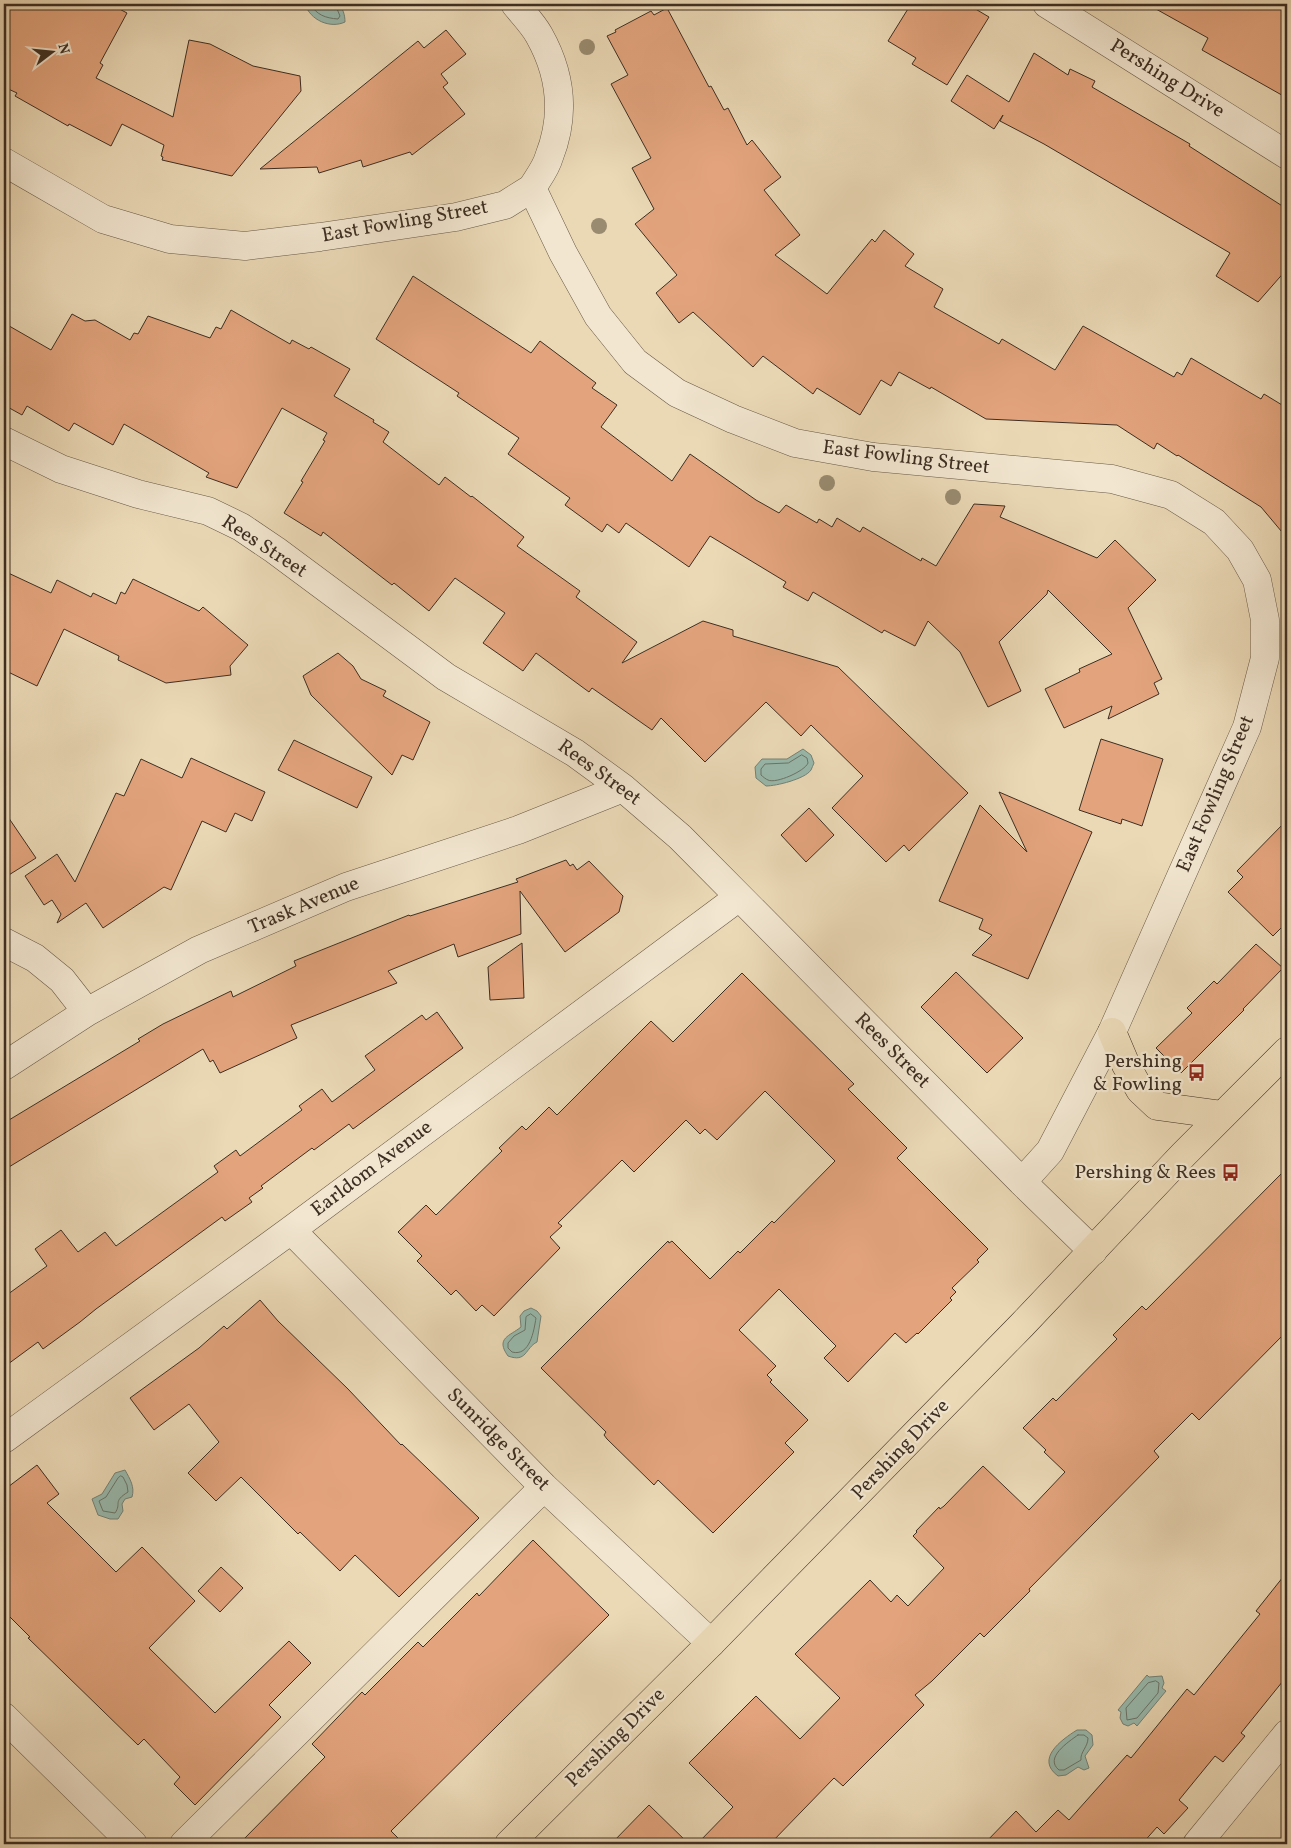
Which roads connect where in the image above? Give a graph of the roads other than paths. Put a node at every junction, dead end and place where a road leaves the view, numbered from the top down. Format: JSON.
{"nodes":[{"id":1,"x":515,"y":4,"type":"edge"},
{"id":2,"x":1047,"y":4,"type":"edge"},
{"id":3,"x":1287,"y":155,"type":"edge"},
{"id":4,"x":4,"y":162,"type":"edge"},
{"id":5,"x":532,"y":188,"type":"junction"},
{"id":6,"x":4,"y":441,"type":"edge"},
{"id":7,"x":623,"y":788,"type":"junction"},
{"id":8,"x":739,"y":897,"type":"junction"},
{"id":9,"x":4,"y":942,"type":"edge"},
{"id":10,"x":87,"y":1012,"type":"junction"},
{"id":11,"x":1112,"y":1032,"type":"junction"},
{"id":12,"x":1287,"y":1051,"type":"edge"},
{"id":13,"x":4,"y":1066,"type":"edge"},
{"id":14,"x":1223,"y":1115,"type":"junction"},
{"id":15,"x":1022,"y":1182,"type":"junction"},
{"id":16,"x":291,"y":1230,"type":"junction"},
{"id":17,"x":1093,"y":1251,"type":"junction"},
{"id":18,"x":4,"y":1439,"type":"edge"},
{"id":19,"x":544,"y":1487,"type":"junction"},
{"id":20,"x":711,"y":1643,"type":"junction"},
{"id":21,"x":4,"y":1717,"type":"edge"},
{"id":22,"x":1287,"y":1734,"type":"edge"},
{"id":23,"x":133,"y":1844,"type":"edge"},
{"id":24,"x":184,"y":1844,"type":"edge"},
{"id":25,"x":509,"y":1844,"type":"edge"},
{"id":26,"x":1196,"y":1844,"type":"edge"}],
"edges":[{"from":1,"to":5,"type":"street"},
{"from":2,"to":3,"type":"street","name":"Pershing Drive"},
{"from":4,"to":5,"type":"street","name":"East Fowling Street"},
{"from":5,"to":11,"type":"street","name":"East Fowling Street"},
{"from":6,"to":7,"type":"street","name":"Rees Street"},
{"from":7,"to":8,"type":"street","name":"Rees Street"},
{"from":7,"to":10,"type":"street","name":"Trask Avenue"},
{"from":8,"to":15,"type":"street","name":"Rees Street"},
{"from":8,"to":16,"type":"street","name":"Earldom Avenue"},
{"from":9,"to":10,"type":"street"},
{"from":10,"to":13,"type":"street","name":"Trask Avenue"},
{"from":11,"to":14,"type":"main road"},
{"from":11,"to":15,"type":"street","name":"East Fowling Street"},
{"from":12,"to":14,"type":"main road","name":"Pershing Drive"},
{"from":14,"to":17,"type":"main road","name":"Pershing Drive"},
{"from":15,"to":17,"type":"street","name":"Rees Street"},
{"from":16,"to":18,"type":"street","name":"Earldom Avenue"},
{"from":16,"to":19,"type":"street","name":"Sunridge Street"},
{"from":17,"to":20,"type":"main road","name":"Pershing Drive"},
{"from":19,"to":20,"type":"street","name":"Sunridge Street"},
{"from":19,"to":24,"type":"street"},
{"from":20,"to":25,"type":"main road","name":"Pershing Drive"},
{"from":21,"to":23,"type":"street"},
{"from":22,"to":26,"type":"street"}]}
